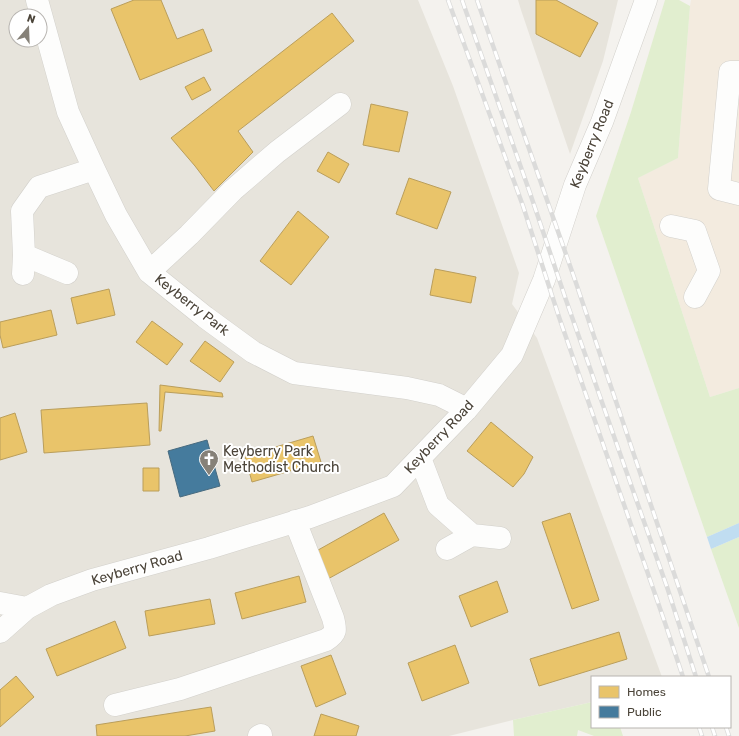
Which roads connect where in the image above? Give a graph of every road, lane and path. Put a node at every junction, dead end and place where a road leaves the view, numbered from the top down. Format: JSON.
{"nodes":[{"id":1,"x":37,"y":0,"type":"edge"},
{"id":2,"x":646,"y":0,"type":"edge"},
{"id":3,"x":739,"y":72,"type":"edge"},
{"id":4,"x":340,"y":104,"type":"dead end"},
{"id":5,"x":94,"y":169,"type":"junction"},
{"id":6,"x":739,"y":194,"type":"edge"},
{"id":7,"x":671,"y":226,"type":"dead end"},
{"id":8,"x":149,"y":272,"type":"junction"},
{"id":9,"x":67,"y":273,"type":"dead end"},
{"id":10,"x":695,"y":297,"type":"dead end"},
{"id":11,"x":467,"y":409,"type":"junction"},
{"id":12,"x":420,"y":458,"type":"junction"},
{"id":13,"x":295,"y":521,"type":"junction"},
{"id":14,"x":472,"y":535,"type":"junction"},
{"id":15,"x":500,"y":538,"type":"dead end"},
{"id":16,"x":447,"y":549,"type":"dead end"},
{"id":17,"x":0,"y":603,"type":"edge"},
{"id":18,"x":27,"y":608,"type":"junction"},
{"id":19,"x":0,"y":632,"type":"edge"},
{"id":20,"x":115,"y":705,"type":"dead end"}],
"edges":[{"from":1,"to":5,"type":"street","name":"Keyberry Park"},
{"from":2,"to":11,"type":"street","name":"Keyberry Road"},
{"from":3,"to":6,"type":"street"},
{"from":4,"to":8,"type":"street"},
{"from":5,"to":8,"type":"street","name":"Keyberry Park"},
{"from":5,"to":9,"type":"street"},
{"from":7,"to":10,"type":"street"},
{"from":8,"to":11,"type":"street","name":"Keyberry Park"},
{"from":11,"to":12,"type":"street","name":"Keyberry Road"},
{"from":12,"to":13,"type":"street","name":"Keyberry Road"},
{"from":12,"to":14,"type":"street"},
{"from":13,"to":18,"type":"street","name":"Keyberry Road"},
{"from":13,"to":20,"type":"street"},
{"from":14,"to":15,"type":"street"},
{"from":14,"to":16,"type":"street"},
{"from":17,"to":18,"type":"street"},
{"from":18,"to":19,"type":"street","name":"Keyberry Road"}]}
